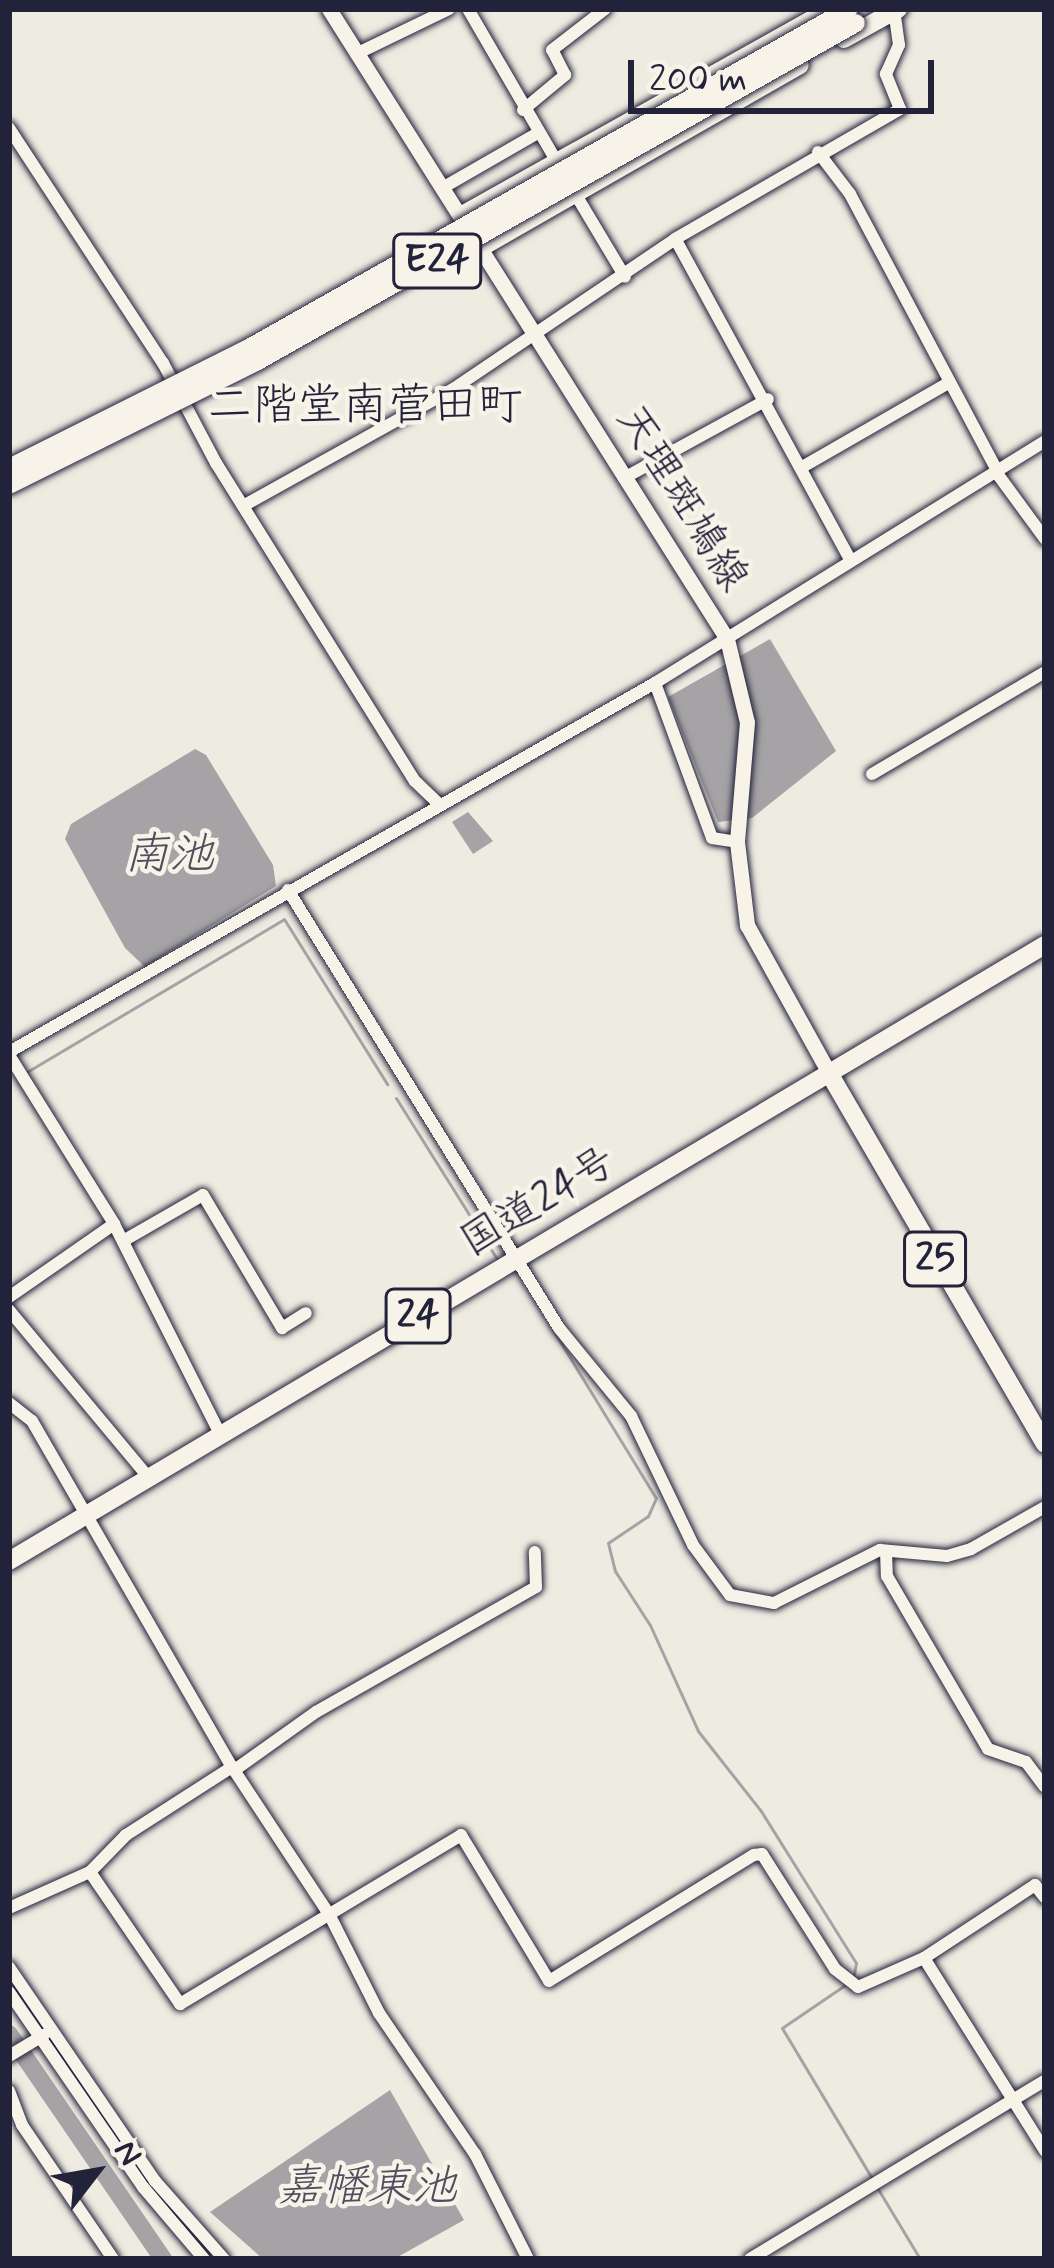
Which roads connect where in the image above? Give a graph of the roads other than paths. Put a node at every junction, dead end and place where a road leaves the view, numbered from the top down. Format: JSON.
{"nodes":[{"id":1,"x":328,"y":9,"type":"edge"},
{"id":2,"x":449,"y":9,"type":"edge"},
{"id":3,"x":468,"y":9,"type":"edge"},
{"id":4,"x":605,"y":9,"type":"edge"},
{"id":5,"x":830,"y":9,"type":"edge"},
{"id":6,"x":890,"y":9,"type":"edge"},
{"id":7,"x":853,"y":16,"type":"edge"},
{"id":8,"x":356,"y":54,"type":"junction"},
{"id":9,"x":524,"y":110,"type":"junction"},
{"id":10,"x":9,"y":128,"type":"edge"},
{"id":11,"x":538,"y":133,"type":"junction"},
{"id":12,"x":818,"y":152,"type":"junction"},
{"id":13,"x":557,"y":162,"type":"junction"},
{"id":14,"x":444,"y":187,"type":"junction"},
{"id":15,"x":575,"y":194,"type":"junction"},
{"id":16,"x":462,"y":215,"type":"junction"},
{"id":17,"x":678,"y":244,"type":"junction"},
{"id":18,"x":482,"y":247,"type":"junction"},
{"id":19,"x":625,"y":277,"type":"junction"},
{"id":20,"x":536,"y":333,"type":"junction"},
{"id":21,"x":950,"y":382,"type":"junction"},
{"id":22,"x":768,"y":399,"type":"junction"},
{"id":23,"x":1045,"y":441,"type":"edge"},
{"id":24,"x":804,"y":466,"type":"junction"},
{"id":25,"x":9,"y":468,"type":"edge"},
{"id":26,"x":997,"y":472,"type":"junction"},
{"id":27,"x":624,"y":478,"type":"junction"},
{"id":28,"x":9,"y":485,"type":"edge"},
{"id":29,"x":243,"y":506,"type":"junction"},
{"id":30,"x":1043,"y":533,"type":"edge"},
{"id":31,"x":850,"y":559,"type":"junction"},
{"id":32,"x":730,"y":647,"type":"junction"},
{"id":33,"x":1045,"y":672,"type":"edge"},
{"id":34,"x":655,"y":683,"type":"junction"},
{"id":35,"x":872,"y":774,"type":"dead end"},
{"id":36,"x":438,"y":802,"type":"junction"},
{"id":37,"x":738,"y":835,"type":"junction"},
{"id":38,"x":287,"y":890,"type":"junction"},
{"id":39,"x":1045,"y":945,"type":"edge"},
{"id":40,"x":9,"y":1054,"type":"edge"},
{"id":41,"x":829,"y":1073,"type":"junction"},
{"id":42,"x":114,"y":1225,"type":"junction"},
{"id":43,"x":123,"y":1241,"type":"junction"},
{"id":44,"x":515,"y":1259,"type":"junction"},
{"id":45,"x":9,"y":1298,"type":"edge"},
{"id":46,"x":9,"y":1310,"type":"edge"},
{"id":47,"x":306,"y":1313,"type":"dead end"},
{"id":48,"x":9,"y":1403,"type":"edge"},
{"id":49,"x":220,"y":1434,"type":"junction"},
{"id":50,"x":1045,"y":1444,"type":"edge"},
{"id":51,"x":149,"y":1478,"type":"junction"},
{"id":52,"x":1045,"y":1507,"type":"edge"},
{"id":53,"x":85,"y":1515,"type":"junction"},
{"id":54,"x":886,"y":1551,"type":"junction"},
{"id":55,"x":535,"y":1552,"type":"dead end"},
{"id":56,"x":9,"y":1561,"type":"edge"},
{"id":57,"x":234,"y":1768,"type":"junction"},
{"id":58,"x":1045,"y":1787,"type":"edge"},
{"id":59,"x":90,"y":1872,"type":"junction"},
{"id":60,"x":1045,"y":1898,"type":"edge"},
{"id":61,"x":9,"y":1908,"type":"edge"},
{"id":62,"x":329,"y":1914,"type":"junction"},
{"id":63,"x":924,"y":1958,"type":"junction"},
{"id":64,"x":9,"y":1967,"type":"edge"},
{"id":65,"x":9,"y":1992,"type":"edge"},
{"id":66,"x":41,"y":2036,"type":"junction"},
{"id":67,"x":9,"y":2056,"type":"edge"},
{"id":68,"x":1045,"y":2080,"type":"edge"},
{"id":69,"x":9,"y":2091,"type":"edge"},
{"id":70,"x":1016,"y":2098,"type":"junction"},
{"id":71,"x":1045,"y":2151,"type":"edge"},
{"id":72,"x":109,"y":2254,"type":"edge"},
{"id":73,"x":88,"y":2259,"type":"edge"},
{"id":74,"x":204,"y":2259,"type":"edge"},
{"id":75,"x":224,"y":2259,"type":"edge"},
{"id":76,"x":528,"y":2259,"type":"edge"},
{"id":77,"x":750,"y":2259,"type":"edge"}],
"edges":[{"from":1,"to":8,"type":"main road","name":"天理斑鳩線"},
{"from":2,"to":8,"type":"street"},
{"from":3,"to":9,"type":"street"},
{"from":4,"to":9,"type":"street"},
{"from":5,"to":13,"type":"highway"},
{"from":6,"to":7,"type":"highway"},
{"from":6,"to":12,"type":"street"},
{"from":6,"to":15,"type":"highway"},
{"from":7,"to":25,"type":"highway","number":"E24","bridge":true},
{"from":7,"to":28,"type":"highway","number":"E24","bridge":true},
{"from":8,"to":14,"type":"main road","name":"天理斑鳩線"},
{"from":9,"to":11,"type":"street"},
{"from":10,"to":29,"type":"street"},
{"from":11,"to":13,"type":"street"},
{"from":11,"to":14,"type":"street"},
{"from":12,"to":17,"type":"street"},
{"from":12,"to":21,"type":"street"},
{"from":13,"to":15,"type":"street"},
{"from":13,"to":16,"type":"highway"},
{"from":14,"to":16,"type":"main road","name":"天理斑鳩線"},
{"from":15,"to":18,"type":"highway"},
{"from":15,"to":19,"type":"street"},
{"from":16,"to":18,"type":"main road","name":"天理斑鳩線"},
{"from":17,"to":19,"type":"street"},
{"from":17,"to":22,"type":"street"},
{"from":18,"to":20,"type":"main road","name":"天理斑鳩線"},
{"from":19,"to":20,"type":"street"},
{"from":20,"to":27,"type":"main road","name":"天理斑鳩線"},
{"from":20,"to":29,"type":"street"},
{"from":21,"to":24,"type":"street"},
{"from":21,"to":26,"type":"street"},
{"from":22,"to":24,"type":"street"},
{"from":22,"to":27,"type":"street"},
{"from":23,"to":26,"type":"street"},
{"from":24,"to":31,"type":"street"},
{"from":26,"to":30,"type":"street"},
{"from":26,"to":31,"type":"street"},
{"from":27,"to":32,"type":"main road","name":"天理斑鳩線"},
{"from":29,"to":36,"type":"street"},
{"from":31,"to":32,"type":"street"},
{"from":32,"to":34,"type":"street"},
{"from":32,"to":37,"type":"main road","name":"天理斑鳩線"},
{"from":33,"to":35,"type":"street"},
{"from":34,"to":36,"type":"street"},
{"from":34,"to":37,"type":"street"},
{"from":36,"to":38,"type":"street"},
{"from":37,"to":41,"type":"main road","name":"天理斑鳩線"},
{"from":38,"to":40,"type":"street"},
{"from":38,"to":44,"type":"street"},
{"from":39,"to":41,"type":"highway","name":"国道24号","number":"24"},
{"from":40,"to":42,"type":"street"},
{"from":41,"to":44,"type":"highway","name":"国道24号","number":"24"},
{"from":41,"to":50,"type":"highway","number":"25"},
{"from":42,"to":43,"type":"street"},
{"from":42,"to":45,"type":"street"},
{"from":43,"to":47,"type":"street"},
{"from":43,"to":49,"type":"street"},
{"from":44,"to":49,"type":"highway","name":"国道24号","number":"24"},
{"from":44,"to":54,"type":"street"},
{"from":46,"to":51,"type":"street"},
{"from":48,"to":53,"type":"street"},
{"from":49,"to":51,"type":"highway","name":"国道24号","number":"24"},
{"from":51,"to":53,"type":"highway","name":"国道24号","number":"24"},
{"from":52,"to":54,"type":"street"},
{"from":53,"to":56,"type":"highway","name":"国道24号","number":"24"},
{"from":53,"to":57,"type":"street"},
{"from":54,"to":58,"type":"street"},
{"from":55,"to":57,"type":"street"},
{"from":57,"to":59,"type":"street"},
{"from":57,"to":62,"type":"street"},
{"from":59,"to":61,"type":"street"},
{"from":59,"to":62,"type":"street"},
{"from":60,"to":63,"type":"street"},
{"from":62,"to":63,"type":"street"},
{"from":62,"to":76,"type":"street"},
{"from":63,"to":70,"type":"street"},
{"from":64,"to":66,"type":"street"},
{"from":65,"to":66,"type":"street"},
{"from":66,"to":67,"type":"street"},
{"from":66,"to":74,"type":"street"},
{"from":66,"to":75,"type":"street"},
{"from":68,"to":70,"type":"street"},
{"from":69,"to":72,"type":"street"},
{"from":70,"to":71,"type":"street"},
{"from":70,"to":77,"type":"street"},
{"from":72,"to":73,"type":"street"}]}
